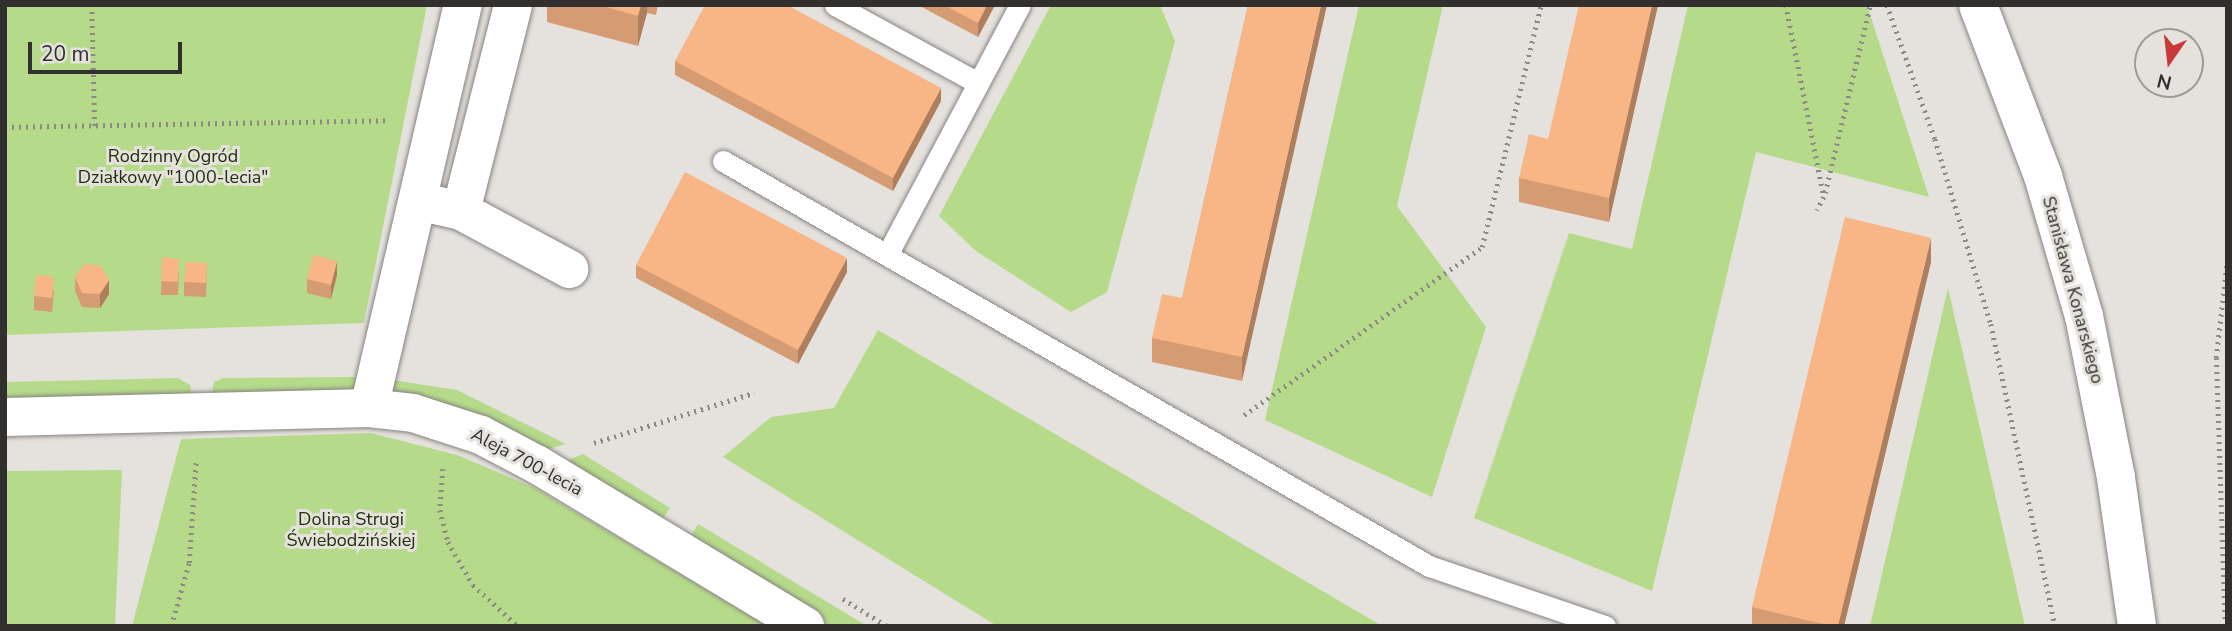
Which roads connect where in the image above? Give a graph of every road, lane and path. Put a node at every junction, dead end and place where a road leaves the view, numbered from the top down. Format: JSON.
{"nodes":[{"id":1,"x":92,"y":5,"type":"edge"},
{"id":2,"x":463,"y":5,"type":"edge"},
{"id":3,"x":513,"y":5,"type":"edge"},
{"id":4,"x":835,"y":5,"type":"edge"},
{"id":5,"x":1020,"y":5,"type":"edge"},
{"id":6,"x":1541,"y":5,"type":"edge"},
{"id":7,"x":1786,"y":5,"type":"edge"},
{"id":8,"x":1870,"y":5,"type":"edge"},
{"id":9,"x":1887,"y":5,"type":"edge"},
{"id":10,"x":1978,"y":5,"type":"edge"},
{"id":11,"x":978,"y":83,"type":"junction"},
{"id":12,"x":432,"y":124,"type":"junction"},
{"id":13,"x":94,"y":125,"type":"junction"},
{"id":14,"x":5,"y":127,"type":"edge"},
{"id":15,"x":723,"y":161,"type":"dead end"},
{"id":16,"x":1824,"y":197,"type":"junction"},
{"id":17,"x":1817,"y":209,"type":"dead end"},
{"id":18,"x":461,"y":211,"type":"junction"},
{"id":19,"x":412,"y":217,"type":"junction"},
{"id":20,"x":888,"y":253,"type":"junction"},
{"id":21,"x":2227,"y":261,"type":"edge"},
{"id":22,"x":569,"y":269,"type":"dead end"},
{"id":23,"x":754,"y":393,"type":"dead end"},
{"id":24,"x":369,"y":408,"type":"junction"},
{"id":25,"x":200,"y":413,"type":"junction"},
{"id":26,"x":5,"y":417,"type":"edge"},
{"id":27,"x":457,"y":425,"type":"junction"},
{"id":28,"x":1209,"y":440,"type":"junction"},
{"id":29,"x":538,"y":465,"type":"junction"},
{"id":30,"x":171,"y":626,"type":"edge"},
{"id":31,"x":518,"y":626,"type":"edge"},
{"id":32,"x":805,"y":626,"type":"edge"},
{"id":33,"x":1605,"y":626,"type":"edge"},
{"id":34,"x":2055,"y":626,"type":"edge"},
{"id":35,"x":2137,"y":626,"type":"edge"},
{"id":36,"x":2225,"y":626,"type":"edge"}],
"edges":[{"from":1,"to":13,"type":"path"},
{"from":2,"to":12,"type":"street"},
{"from":3,"to":18,"type":"street"},
{"from":4,"to":11,"type":"lane"},
{"from":5,"to":11,"type":"lane"},
{"from":6,"to":28,"type":"path"},
{"from":7,"to":16,"type":"path"},
{"from":8,"to":16,"type":"path"},
{"from":9,"to":34,"type":"path"},
{"from":10,"to":35,"type":"street","name":"Stanisława Konarskiego"},
{"from":11,"to":20,"type":"lane"},
{"from":12,"to":13,"type":"path"},
{"from":12,"to":19,"type":"street"},
{"from":13,"to":14,"type":"path"},
{"from":15,"to":20,"type":"lane"},
{"from":16,"to":17,"type":"path"},
{"from":18,"to":19,"type":"street"},
{"from":18,"to":22,"type":"street"},
{"from":19,"to":24,"type":"street"},
{"from":20,"to":28,"type":"lane"},
{"from":21,"to":36,"type":"path"},
{"from":23,"to":29,"type":"path"},
{"from":24,"to":25,"type":"street","name":"Aleja 700-lecia"},
{"from":24,"to":27,"type":"street","name":"Aleja 700-lecia"},
{"from":25,"to":26,"type":"street","name":"Aleja 700-lecia"},
{"from":25,"to":30,"type":"path"},
{"from":27,"to":29,"type":"street","name":"Aleja 700-lecia"},
{"from":27,"to":31,"type":"path"},
{"from":28,"to":33,"type":"lane"},
{"from":29,"to":32,"type":"street","name":"Aleja 700-lecia"}]}
